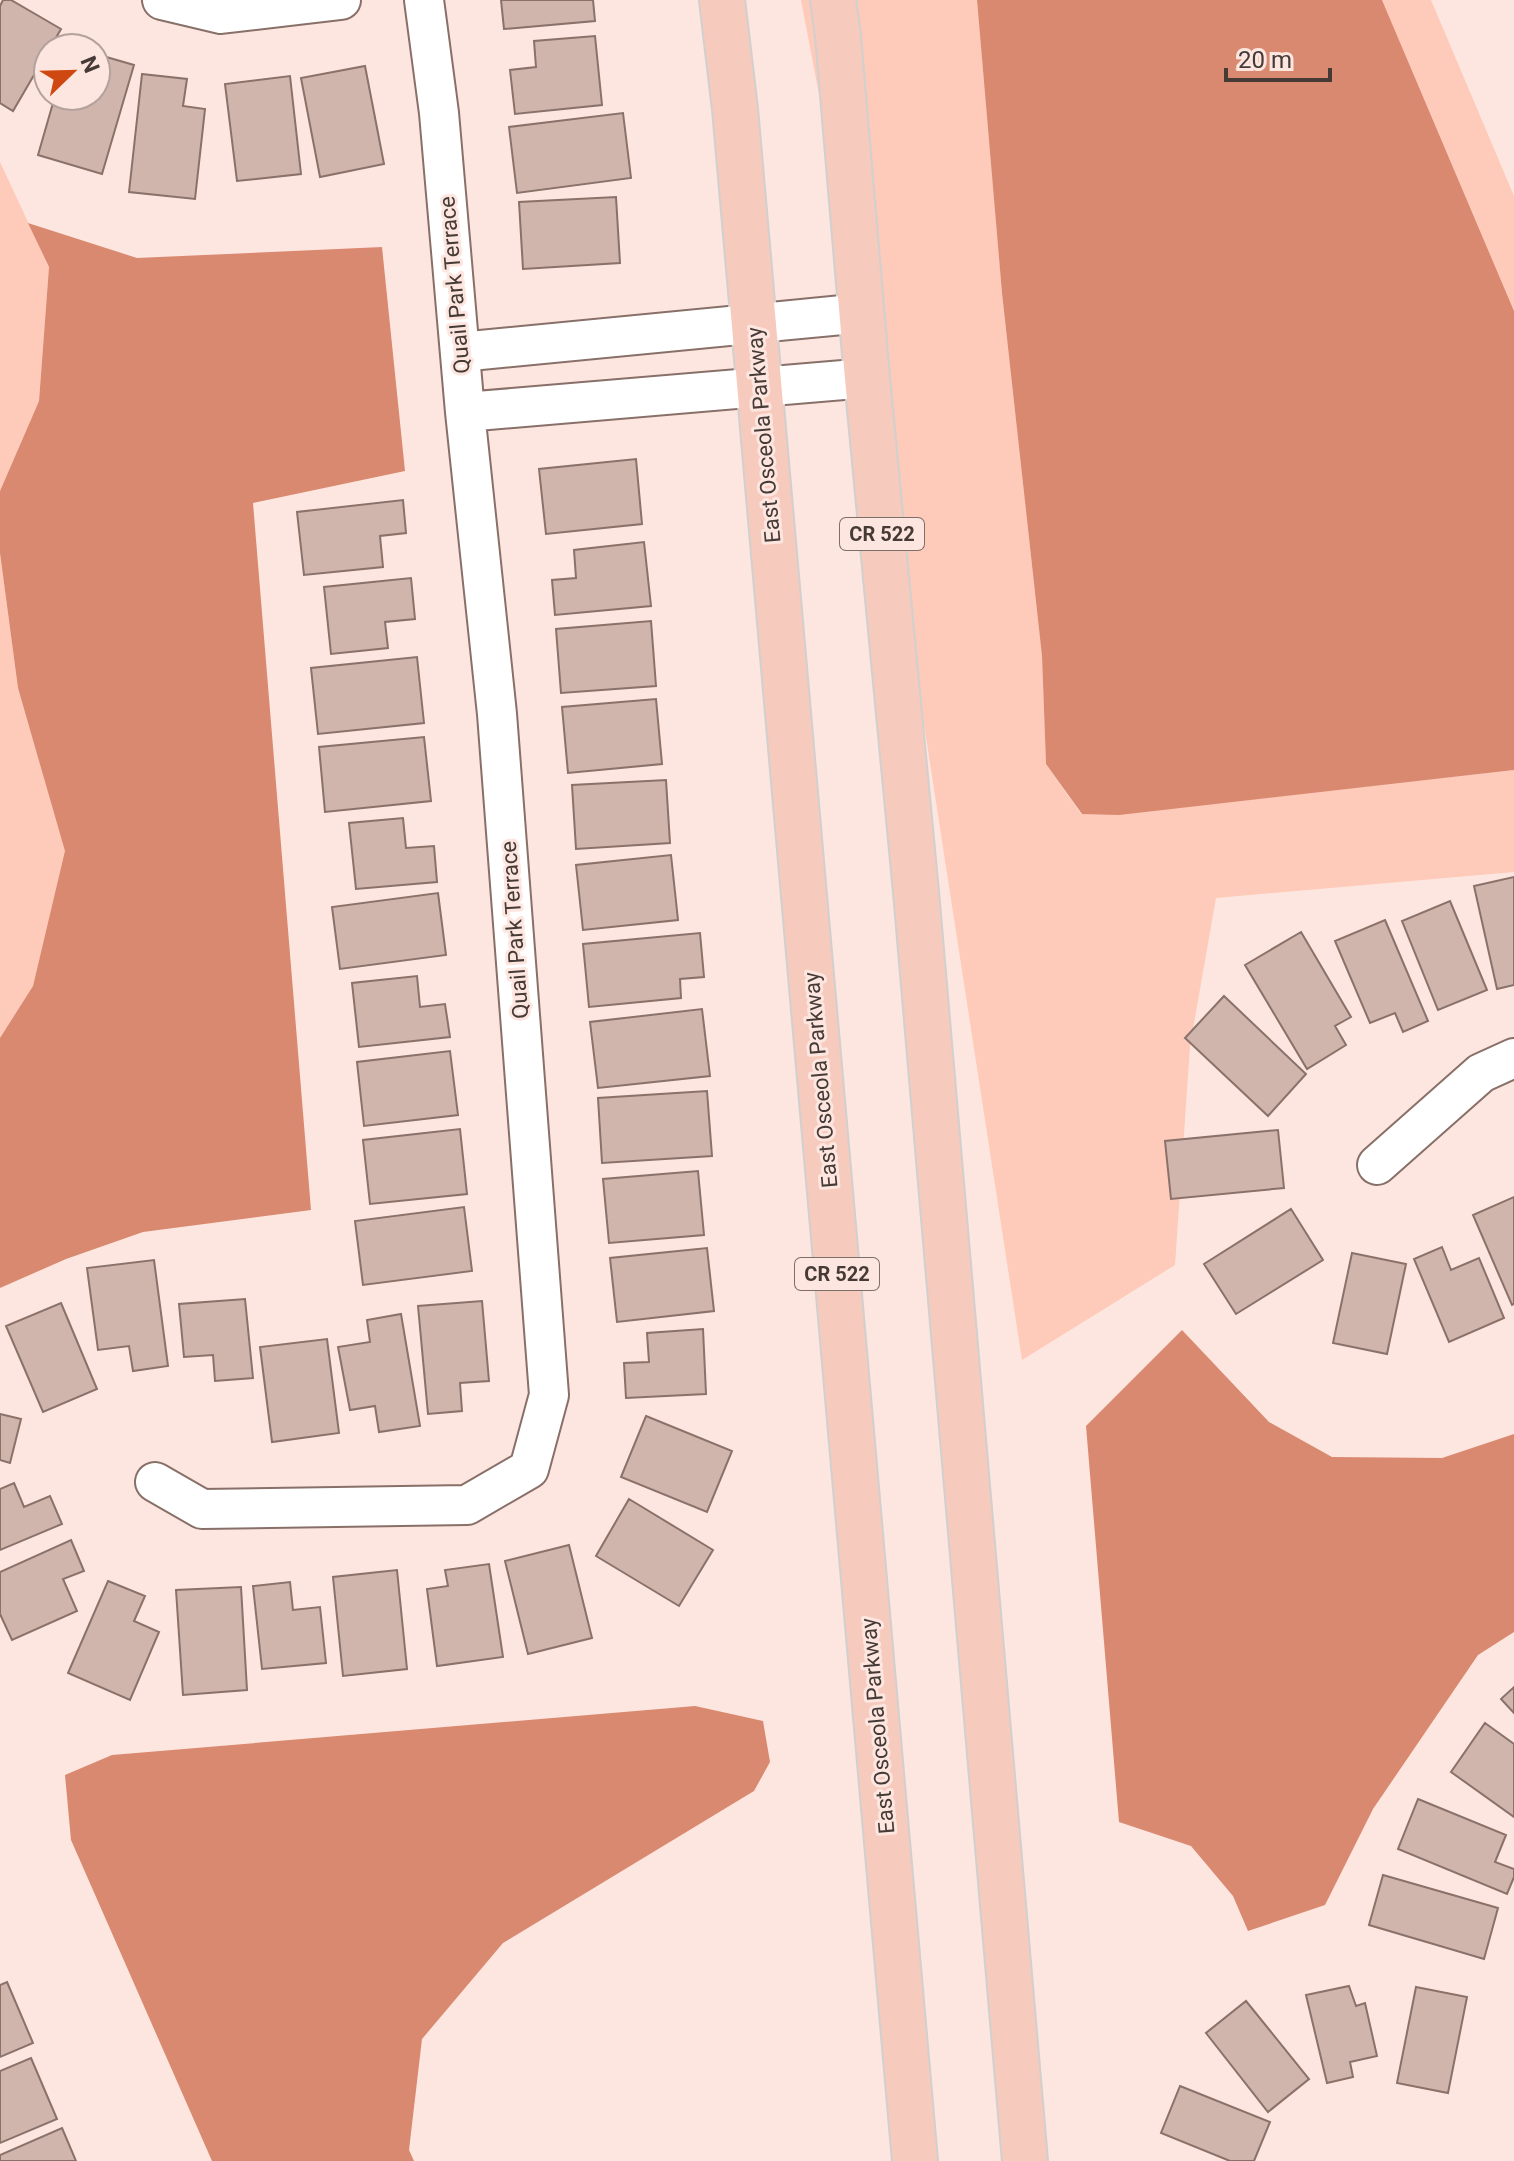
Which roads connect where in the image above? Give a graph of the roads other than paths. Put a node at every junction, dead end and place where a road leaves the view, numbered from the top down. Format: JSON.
{"nodes":[{"id":1,"x":162,"y":0,"type":"edge"},
{"id":2,"x":341,"y":0,"type":"edge"},
{"id":3,"x":424,"y":0,"type":"edge"},
{"id":4,"x":722,"y":0,"type":"edge"},
{"id":5,"x":833,"y":0,"type":"edge"},
{"id":6,"x":863,"y":313,"type":"junction"},
{"id":7,"x":753,"y":324,"type":"junction"},
{"id":8,"x":460,"y":352,"type":"junction"},
{"id":9,"x":867,"y":378,"type":"junction"},
{"id":10,"x":759,"y":387,"type":"junction"},
{"id":11,"x":465,"y":412,"type":"junction"},
{"id":12,"x":1514,"y":1058,"type":"edge"},
{"id":13,"x":1377,"y":1165,"type":"dead end"},
{"id":14,"x":155,"y":1482,"type":"dead end"},
{"id":15,"x":915,"y":2161,"type":"edge"},
{"id":16,"x":1025,"y":2161,"type":"edge"}],
"edges":[{"from":1,"to":2,"type":"street"},
{"from":3,"to":8,"type":"street","name":"Quail Park Terrace"},
{"from":4,"to":7,"type":"main road","name":"East Osceola Parkway","number":"CR 522"},
{"from":5,"to":6,"type":"main road","number":"CR 522"},
{"from":6,"to":7,"type":"street"},
{"from":6,"to":9,"type":"main road","number":"CR 522"},
{"from":7,"to":8,"type":"street"},
{"from":7,"to":10,"type":"main road","name":"East Osceola Parkway","number":"CR 522"},
{"from":8,"to":11,"type":"street","name":"Quail Park Terrace"},
{"from":9,"to":10,"type":"street"},
{"from":9,"to":16,"type":"main road","number":"CR 522"},
{"from":10,"to":11,"type":"street"},
{"from":10,"to":15,"type":"main road","name":"East Osceola Parkway","number":"CR 522"},
{"from":11,"to":14,"type":"street","name":"Quail Park Terrace"},
{"from":12,"to":13,"type":"street"}]}
